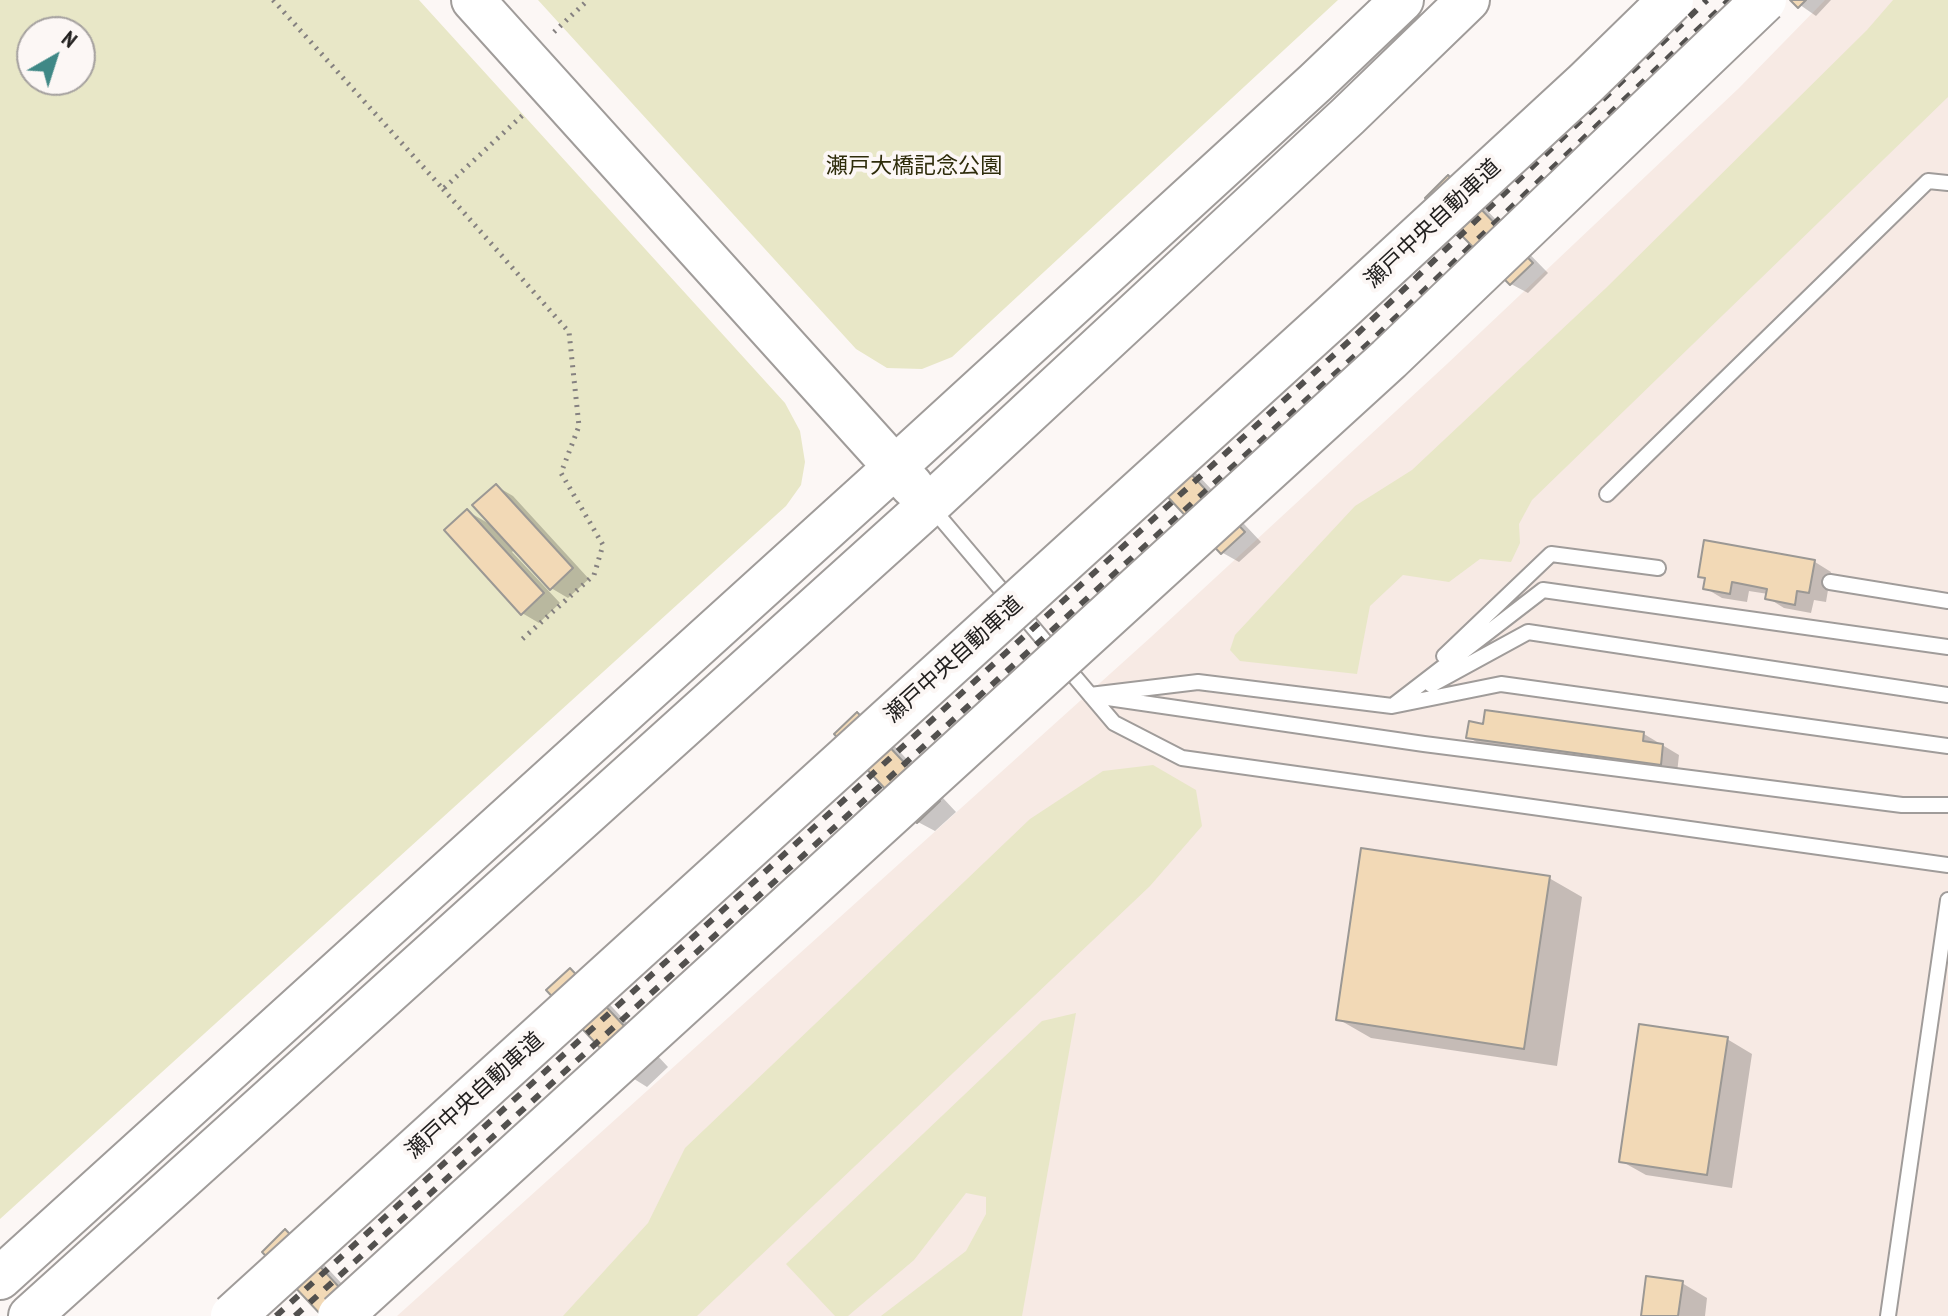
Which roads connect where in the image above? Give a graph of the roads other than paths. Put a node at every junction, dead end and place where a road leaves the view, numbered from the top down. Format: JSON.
{"nodes":[{"id":1,"x":473,"y":0,"type":"edge"},
{"id":2,"x":1402,"y":0,"type":"edge"},
{"id":3,"x":1468,"y":0,"type":"edge"},
{"id":4,"x":1671,"y":0,"type":"edge"},
{"id":5,"x":1764,"y":0,"type":"edge"},
{"id":6,"x":1948,"y":183,"type":"edge"},
{"id":7,"x":895,"y":467,"type":"junction"},
{"id":8,"x":1607,"y":494,"type":"dead end"},
{"id":9,"x":929,"y":505,"type":"junction"},
{"id":10,"x":1658,"y":568,"type":"dead end"},
{"id":11,"x":1830,"y":582,"type":"dead end"},
{"id":12,"x":1948,"y":601,"type":"edge"},
{"id":13,"x":1948,"y":647,"type":"edge"},
{"id":14,"x":1090,"y":695,"type":"junction"},
{"id":15,"x":1948,"y":695,"type":"edge"},
{"id":16,"x":1392,"y":706,"type":"junction"},
{"id":17,"x":1948,"y":746,"type":"edge"},
{"id":18,"x":1948,"y":805,"type":"edge"},
{"id":19,"x":1948,"y":865,"type":"edge"},
{"id":20,"x":1948,"y":900,"type":"edge"},
{"id":21,"x":0,"y":1278,"type":"edge"},
{"id":22,"x":30,"y":1316,"type":"edge"},
{"id":23,"x":233,"y":1316,"type":"edge"},
{"id":24,"x":340,"y":1316,"type":"edge"},
{"id":25,"x":1888,"y":1316,"type":"edge"}],
"edges":[{"from":1,"to":7,"type":"street"},
{"from":2,"to":7,"type":"street"},
{"from":3,"to":9,"type":"street"},
{"from":4,"to":23,"type":"highway","name":"瀬戸中央自動車道","bridge":true},
{"from":5,"to":24,"type":"highway","bridge":true},
{"from":6,"to":8,"type":"lane"},
{"from":7,"to":9,"type":"street"},
{"from":7,"to":21,"type":"street"},
{"from":9,"to":14,"type":"lane"},
{"from":9,"to":22,"type":"street"},
{"from":10,"to":16,"type":"lane"},
{"from":11,"to":12,"type":"lane"},
{"from":13,"to":16,"type":"lane"},
{"from":14,"to":16,"type":"lane"},
{"from":14,"to":18,"type":"lane"},
{"from":14,"to":19,"type":"lane"},
{"from":15,"to":16,"type":"lane"},
{"from":16,"to":17,"type":"lane"},
{"from":20,"to":25,"type":"lane"}]}
